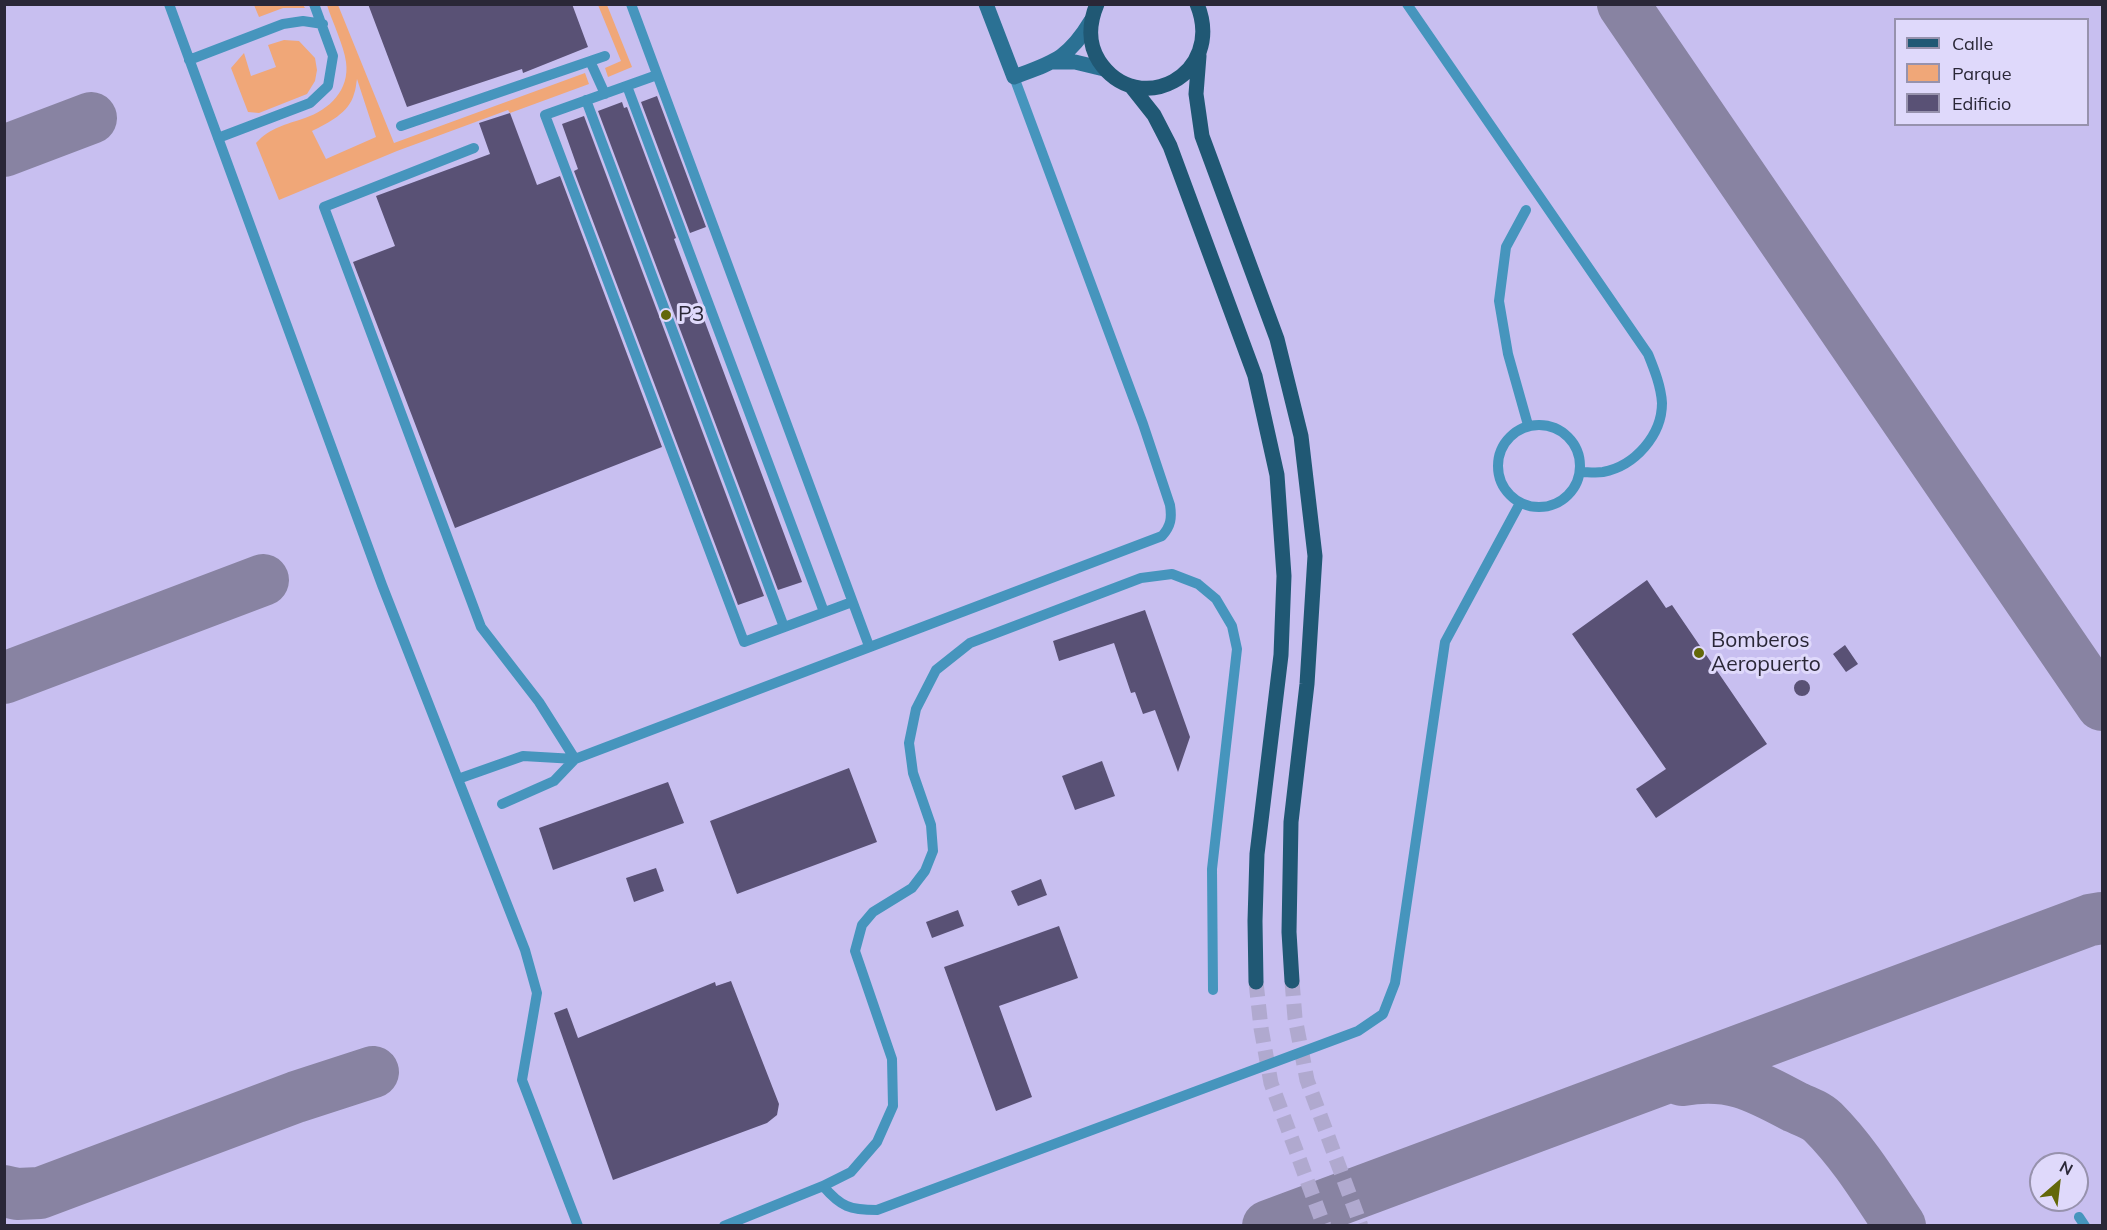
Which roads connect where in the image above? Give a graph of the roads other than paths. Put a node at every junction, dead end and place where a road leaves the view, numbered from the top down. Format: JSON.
{"nodes":[{"id":1,"x":314,"y":4,"type":"edge"},
{"id":2,"x":631,"y":4,"type":"edge"},
{"id":3,"x":986,"y":4,"type":"edge"},
{"id":4,"x":1197,"y":4,"type":"edge"},
{"id":5,"x":1407,"y":4,"type":"edge"},
{"id":6,"x":1097,"y":5,"type":"edge"},
{"id":7,"x":173,"y":6,"type":"edge"},
{"id":8,"x":1091,"y":21,"type":"junction"},
{"id":9,"x":323,"y":24,"type":"junction"},
{"id":10,"x":605,"y":56,"type":"dead end"},
{"id":11,"x":1199,"y":56,"type":"junction"},
{"id":12,"x":189,"y":60,"type":"junction"},
{"id":13,"x":590,"y":61,"type":"junction"},
{"id":14,"x":1054,"y":62,"type":"junction"},
{"id":15,"x":1104,"y":69,"type":"junction"},
{"id":16,"x":657,"y":75,"type":"junction"},
{"id":17,"x":1014,"y":77,"type":"junction"},
{"id":18,"x":627,"y":86,"type":"junction"},
{"id":19,"x":1131,"y":86,"type":"junction"},
{"id":20,"x":604,"y":94,"type":"junction"},
{"id":21,"x":586,"y":100,"type":"junction"},
{"id":22,"x":401,"y":126,"type":"dead end"},
{"id":23,"x":218,"y":138,"type":"junction"},
{"id":24,"x":474,"y":148,"type":"dead end"},
{"id":25,"x":1526,"y":210,"type":"dead end"},
{"id":26,"x":1528,"y":425,"type":"junction"},
{"id":27,"x":1580,"y":472,"type":"junction"},
{"id":28,"x":1520,"y":503,"type":"junction"},
{"id":29,"x":852,"y":602,"type":"junction"},
{"id":30,"x":824,"y":612,"type":"junction"},
{"id":31,"x":784,"y":627,"type":"junction"},
{"id":32,"x":869,"y":646,"type":"junction"},
{"id":33,"x":575,"y":759,"type":"junction"},
{"id":34,"x":458,"y":779,"type":"junction"},
{"id":35,"x":502,"y":804,"type":"dead end"},
{"id":36,"x":1292,"y":981,"type":"tunnel mouth"},
{"id":37,"x":1256,"y":982,"type":"tunnel mouth"},
{"id":38,"x":1213,"y":990,"type":"dead end"},
{"id":39,"x":823,"y":1186,"type":"junction"},
{"id":40,"x":578,"y":1226,"type":"edge"},
{"id":41,"x":724,"y":1226,"type":"edge"}],
"edges":[{"from":1,"to":9,"type":"lane"},
{"from":2,"to":16,"type":"lane"},
{"from":3,"to":17,"type":"street"},
{"from":4,"to":11,"type":"main road"},
{"from":5,"to":27,"type":"lane"},
{"from":6,"to":8,"type":"main road"},
{"from":7,"to":12,"type":"lane"},
{"from":8,"to":14,"type":"street"},
{"from":8,"to":15,"type":"main road"},
{"from":9,"to":12,"type":"lane"},
{"from":9,"to":23,"type":"lane"},
{"from":10,"to":13,"type":"lane"},
{"from":11,"to":19,"type":"main road"},
{"from":11,"to":36,"type":"main road"},
{"from":12,"to":23,"type":"lane"},
{"from":13,"to":20,"type":"lane"},
{"from":13,"to":22,"type":"lane"},
{"from":14,"to":15,"type":"street"},
{"from":14,"to":17,"type":"street"},
{"from":15,"to":19,"type":"main road"},
{"from":16,"to":18,"type":"lane"},
{"from":16,"to":29,"type":"lane"},
{"from":17,"to":32,"type":"lane"},
{"from":18,"to":20,"type":"lane"},
{"from":18,"to":30,"type":"lane"},
{"from":19,"to":37,"type":"main road"},
{"from":20,"to":21,"type":"lane"},
{"from":21,"to":31,"type":"lane"},
{"from":21,"to":31,"type":"lane"},
{"from":23,"to":34,"type":"lane"},
{"from":24,"to":33,"type":"lane"},
{"from":25,"to":26,"type":"lane"},
{"from":26,"to":27,"type":"lane"},
{"from":26,"to":28,"type":"lane"},
{"from":27,"to":28,"type":"lane"},
{"from":28,"to":39,"type":"lane"},
{"from":29,"to":30,"type":"lane"},
{"from":29,"to":32,"type":"lane"},
{"from":30,"to":31,"type":"lane"},
{"from":32,"to":33,"type":"lane"},
{"from":33,"to":34,"type":"lane"},
{"from":33,"to":35,"type":"lane"},
{"from":34,"to":40,"type":"lane"},
{"from":38,"to":39,"type":"lane"},
{"from":39,"to":41,"type":"lane"}]}
